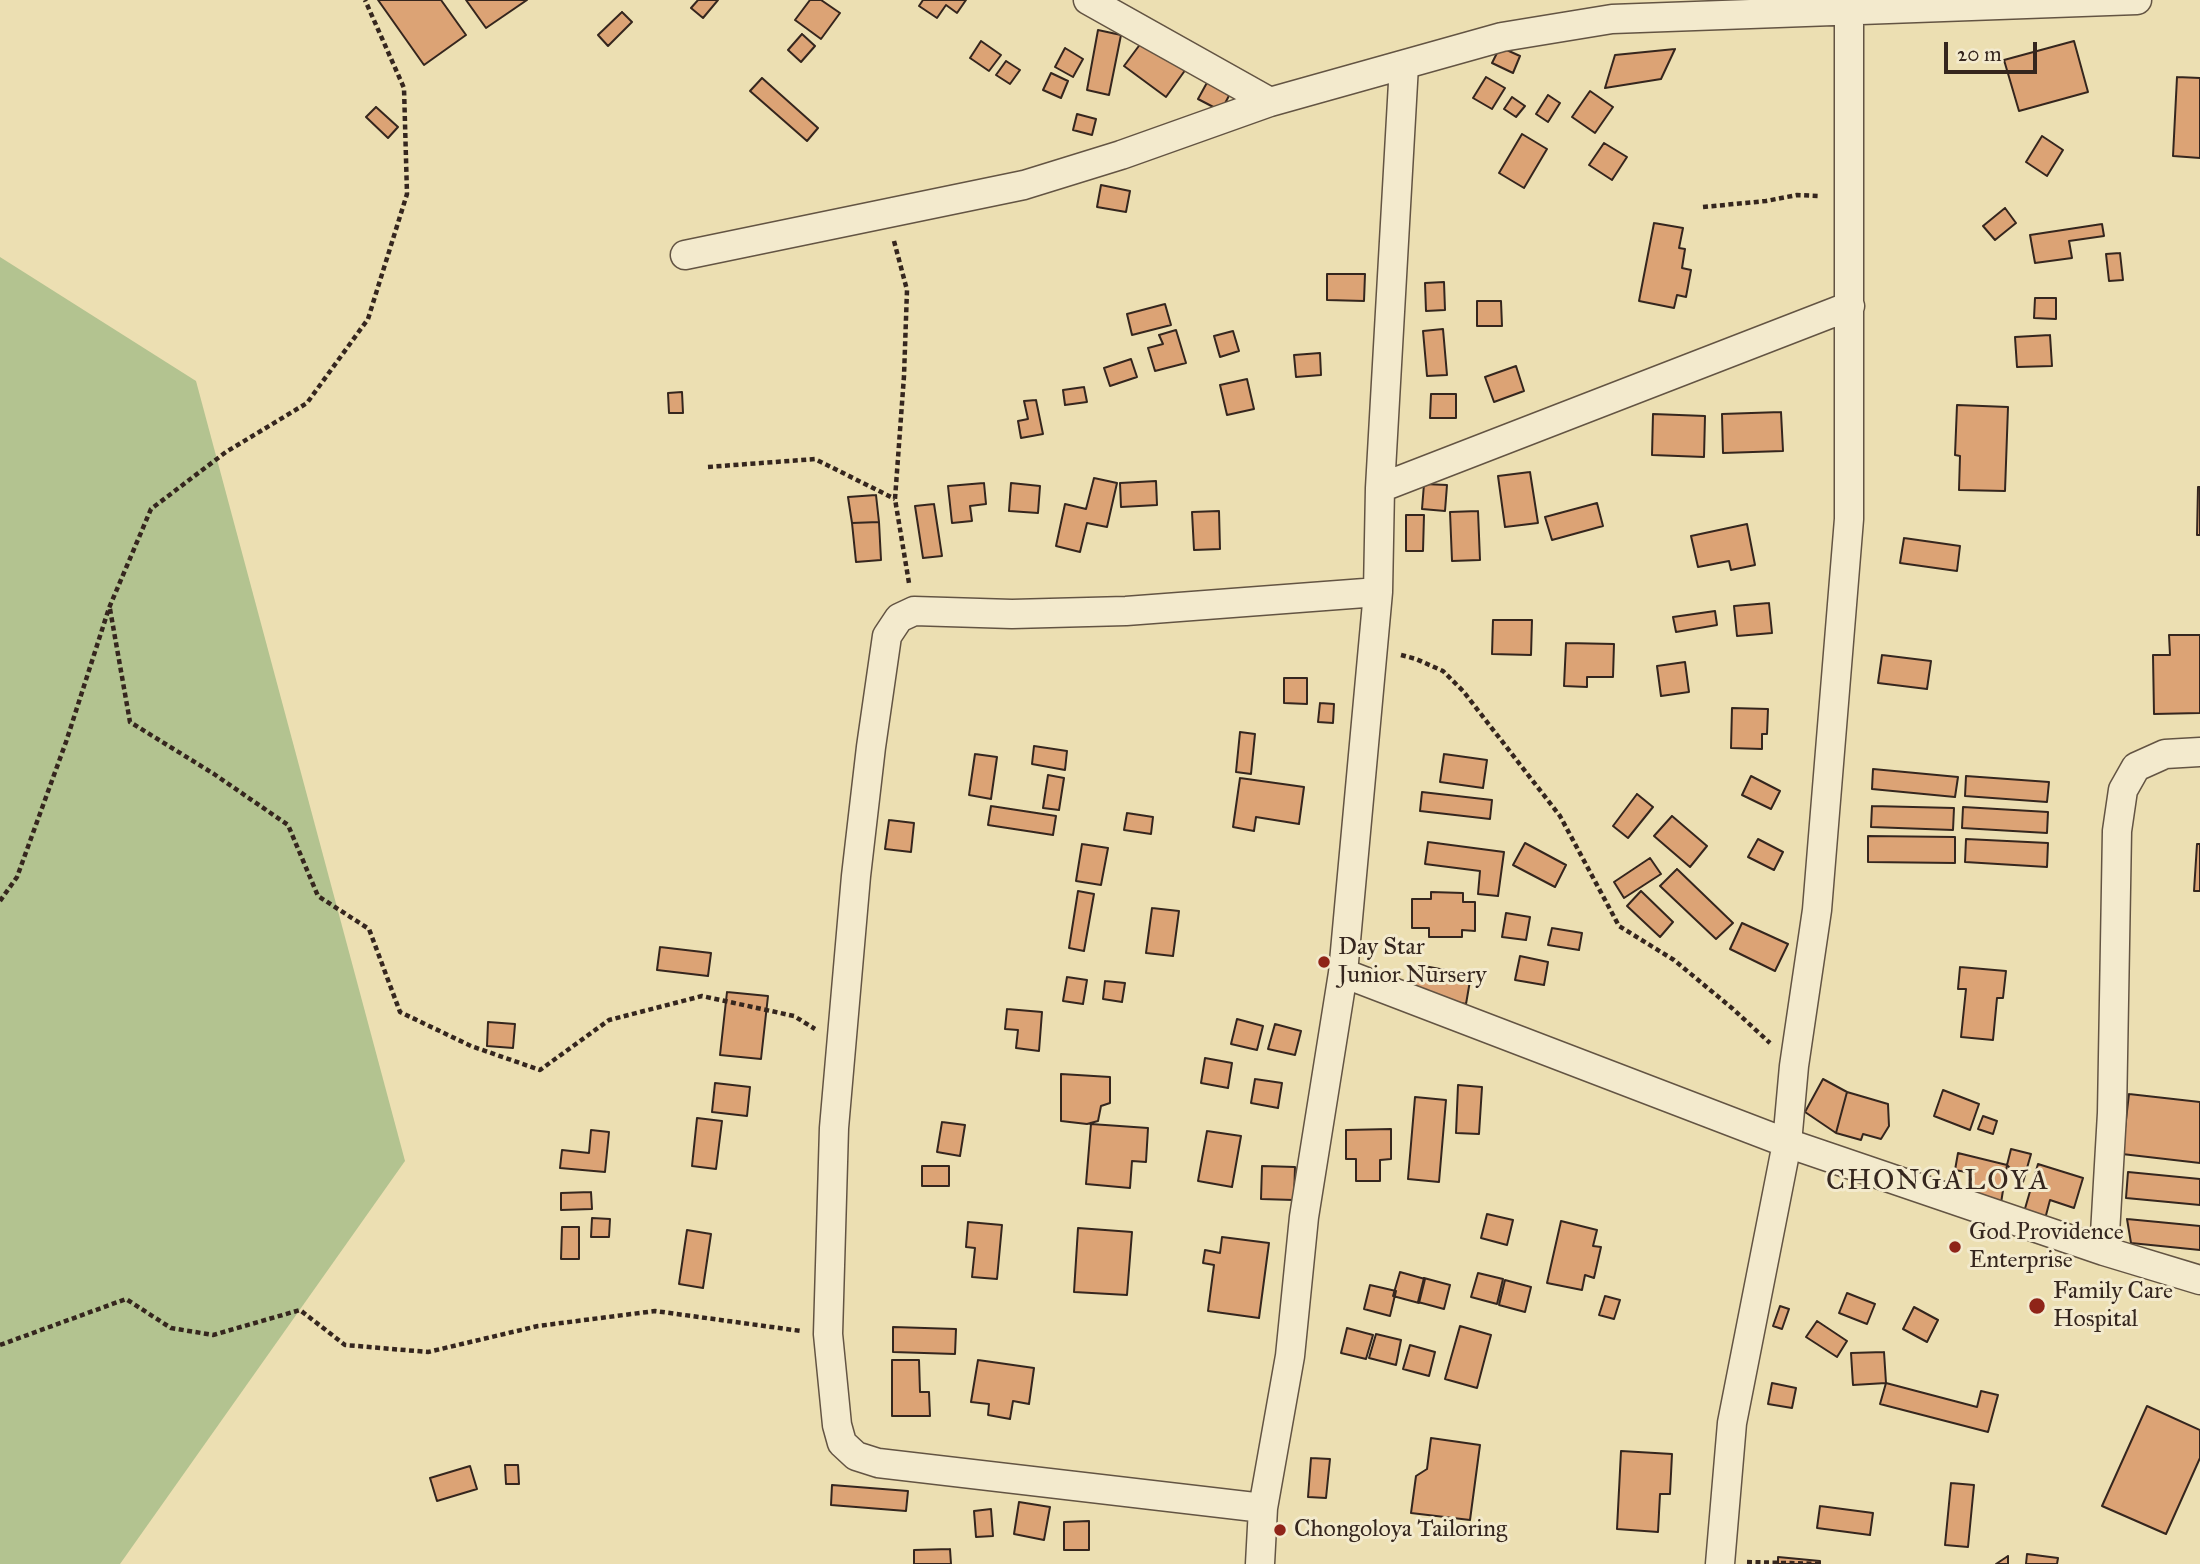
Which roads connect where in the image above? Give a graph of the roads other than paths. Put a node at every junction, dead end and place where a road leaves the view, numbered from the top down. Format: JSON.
{"nodes":[{"id":1,"x":1088,"y":0,"type":"edge"},
{"id":2,"x":2137,"y":0,"type":"edge"},
{"id":3,"x":1709,"y":8,"type":"edge"},
{"id":4,"x":1849,"y":10,"type":"junction"},
{"id":5,"x":1404,"y":65,"type":"junction"},
{"id":6,"x":1270,"y":102,"type":"junction"},
{"id":7,"x":685,"y":255,"type":"dead end"},
{"id":8,"x":1850,"y":306,"type":"junction"},
{"id":9,"x":1380,"y":488,"type":"junction"},
{"id":10,"x":1378,"y":592,"type":"junction"},
{"id":11,"x":2200,"y":752,"type":"edge"},
{"id":12,"x":1343,"y":973,"type":"junction"},
{"id":13,"x":1787,"y":1143,"type":"junction"},
{"id":14,"x":2104,"y":1251,"type":"junction"},
{"id":15,"x":2200,"y":1280,"type":"edge"},
{"id":16,"x":1264,"y":1507,"type":"junction"},
{"id":17,"x":1720,"y":1563,"type":"edge"},
{"id":18,"x":1260,"y":1564,"type":"edge"}],
"edges":[{"from":1,"to":6,"type":"street"},
{"from":2,"to":4,"type":"street"},
{"from":3,"to":4,"type":"street"},
{"from":3,"to":5,"type":"street"},
{"from":4,"to":8,"type":"street"},
{"from":5,"to":6,"type":"street"},
{"from":5,"to":9,"type":"street"},
{"from":6,"to":7,"type":"street"},
{"from":8,"to":9,"type":"street"},
{"from":8,"to":13,"type":"street"},
{"from":9,"to":10,"type":"street"},
{"from":10,"to":12,"type":"street"},
{"from":10,"to":16,"type":"street"},
{"from":11,"to":14,"type":"street"},
{"from":12,"to":13,"type":"street"},
{"from":12,"to":16,"type":"street"},
{"from":13,"to":14,"type":"street"},
{"from":13,"to":17,"type":"street"},
{"from":14,"to":15,"type":"street"},
{"from":16,"to":18,"type":"street"}]}
